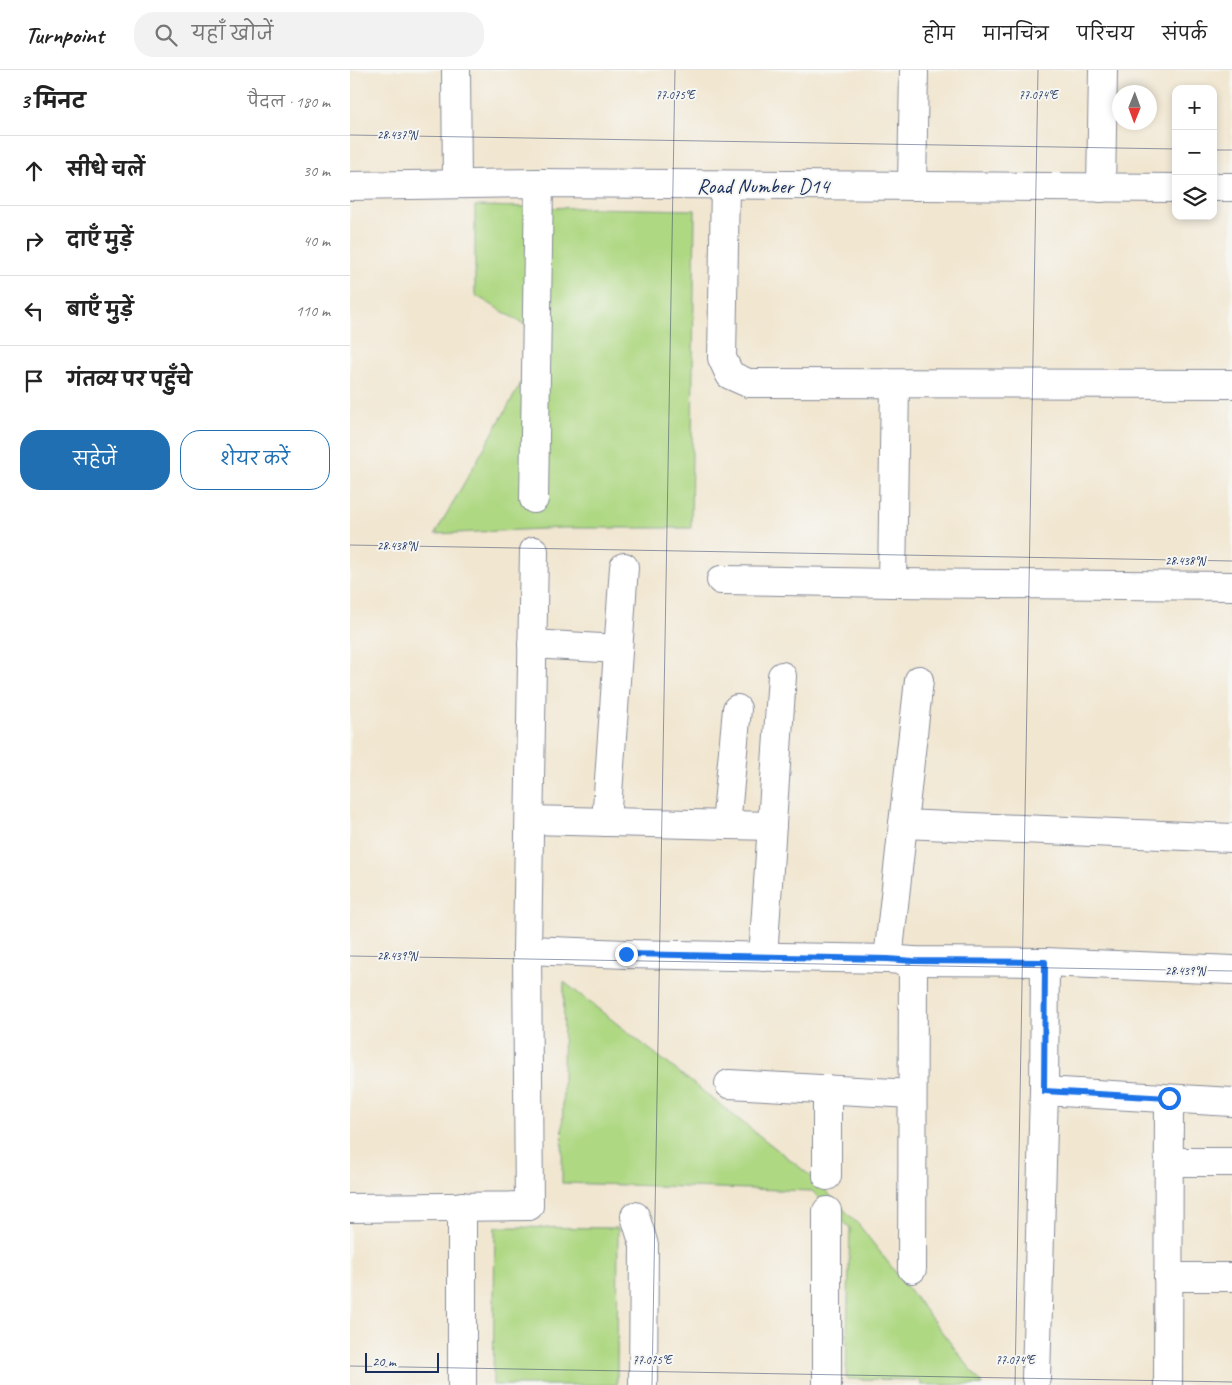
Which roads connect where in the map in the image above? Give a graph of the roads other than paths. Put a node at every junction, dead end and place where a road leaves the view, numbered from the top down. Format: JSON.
{"nodes":[{"id":1,"x":456,"y":70,"type":"edge"},
{"id":2,"x":914,"y":70,"type":"edge"},
{"id":3,"x":1103,"y":70,"type":"edge"},
{"id":4,"x":539,"y":183,"type":"junction"},
{"id":5,"x":457,"y":184,"type":"junction"},
{"id":6,"x":350,"y":186,"type":"edge"},
{"id":7,"x":725,"y":186,"type":"junction"},
{"id":8,"x":912,"y":186,"type":"junction"},
{"id":9,"x":1217,"y":187,"type":"edge"},
{"id":10,"x":1232,"y":187,"type":"edge"},
{"id":11,"x":1101,"y":188,"type":"junction"},
{"id":12,"x":1172,"y":188,"type":"edge"},
{"id":13,"x":895,"y":384,"type":"junction"},
{"id":14,"x":1232,"y":384,"type":"edge"},
{"id":15,"x":534,"y":500,"type":"dead end"},
{"id":16,"x":534,"y":551,"type":"dead end"},
{"id":17,"x":624,"y":567,"type":"dead end"},
{"id":18,"x":721,"y":580,"type":"dead end"},
{"id":19,"x":892,"y":583,"type":"junction"},
{"id":20,"x":1232,"y":586,"type":"edge"},
{"id":21,"x":532,"y":644,"type":"junction"},
{"id":22,"x":618,"y":649,"type":"junction"},
{"id":23,"x":782,"y":676,"type":"dead end"},
{"id":24,"x":918,"y":680,"type":"dead end"},
{"id":25,"x":737,"y":709,"type":"dead end"},
{"id":26,"x":530,"y":820,"type":"junction"},
{"id":27,"x":606,"y":822,"type":"junction"},
{"id":28,"x":903,"y":824,"type":"junction"},
{"id":29,"x":726,"y":825,"type":"junction"},
{"id":30,"x":772,"y":826,"type":"junction"},
{"id":31,"x":1232,"y":838,"type":"edge"},
{"id":32,"x":527,"y":950,"type":"junction"},
{"id":33,"x":764,"y":957,"type":"junction"},
{"id":34,"x":901,"y":960,"type":"junction"},
{"id":35,"x":1045,"y":962,"type":"junction"},
{"id":36,"x":1232,"y":970,"type":"edge"},
{"id":37,"x":729,"y":1084,"type":"dead end"},
{"id":38,"x":827,"y":1089,"type":"junction"},
{"id":39,"x":1044,"y":1091,"type":"junction"},
{"id":40,"x":912,"y":1094,"type":"junction"},
{"id":41,"x":1169,"y":1098,"type":"junction"},
{"id":42,"x":1232,"y":1102,"type":"edge"},
{"id":43,"x":1169,"y":1162,"type":"junction"},
{"id":44,"x":1232,"y":1162,"type":"edge"},
{"id":45,"x":827,"y":1176,"type":"dead end"},
{"id":46,"x":462,"y":1206,"type":"junction"},
{"id":47,"x":350,"y":1208,"type":"edge"},
{"id":48,"x":827,"y":1211,"type":"dead end"},
{"id":49,"x":635,"y":1216,"type":"dead end"},
{"id":50,"x":912,"y":1268,"type":"dead end"},
{"id":51,"x":1168,"y":1277,"type":"junction"},
{"id":52,"x":1232,"y":1277,"type":"edge"},
{"id":53,"x":1036,"y":1378,"type":"dead end"},
{"id":54,"x":462,"y":1385,"type":"edge"},
{"id":55,"x":642,"y":1385,"type":"edge"},
{"id":56,"x":827,"y":1385,"type":"edge"},
{"id":57,"x":1168,"y":1385,"type":"edge"}],
"edges":[{"from":1,"to":5,"type":"street"},
{"from":2,"to":8,"type":"street"},
{"from":3,"to":11,"type":"street"},
{"from":4,"to":5,"type":"street","name":"Road Number D14"},
{"from":4,"to":7,"type":"street","name":"Road Number D14"},
{"from":4,"to":15,"type":"street"},
{"from":5,"to":6,"type":"street","name":"Road Number D14"},
{"from":7,"to":8,"type":"street","name":"Road Number D14"},
{"from":7,"to":13,"type":"street"},
{"from":8,"to":11,"type":"street","name":"Road Number D14"},
{"from":9,"to":10,"type":"street"},
{"from":11,"to":12,"type":"street","name":"Road Number D14"},
{"from":13,"to":14,"type":"street"},
{"from":13,"to":19,"type":"street"},
{"from":16,"to":21,"type":"street"},
{"from":17,"to":22,"type":"street"},
{"from":18,"to":19,"type":"street"},
{"from":19,"to":20,"type":"street"},
{"from":21,"to":22,"type":"street"},
{"from":21,"to":26,"type":"street"},
{"from":22,"to":27,"type":"street"},
{"from":23,"to":30,"type":"street"},
{"from":24,"to":28,"type":"street"},
{"from":25,"to":29,"type":"street"},
{"from":26,"to":27,"type":"street"},
{"from":26,"to":32,"type":"street"},
{"from":27,"to":29,"type":"street"},
{"from":28,"to":31,"type":"street"},
{"from":28,"to":34,"type":"street"},
{"from":29,"to":30,"type":"street"},
{"from":30,"to":33,"type":"street"},
{"from":32,"to":33,"type":"street"},
{"from":32,"to":46,"type":"street"},
{"from":33,"to":34,"type":"street"},
{"from":34,"to":35,"type":"street"},
{"from":34,"to":40,"type":"street"},
{"from":35,"to":36,"type":"street"},
{"from":35,"to":39,"type":"street"},
{"from":37,"to":38,"type":"street"},
{"from":38,"to":40,"type":"street"},
{"from":38,"to":45,"type":"street"},
{"from":39,"to":41,"type":"street"},
{"from":39,"to":53,"type":"street"},
{"from":40,"to":50,"type":"street"},
{"from":41,"to":42,"type":"street"},
{"from":41,"to":43,"type":"street"},
{"from":43,"to":44,"type":"street"},
{"from":43,"to":51,"type":"street"},
{"from":46,"to":47,"type":"street"},
{"from":46,"to":54,"type":"street"},
{"from":48,"to":56,"type":"street"},
{"from":49,"to":55,"type":"street"},
{"from":51,"to":52,"type":"street"},
{"from":51,"to":57,"type":"street"}]}
